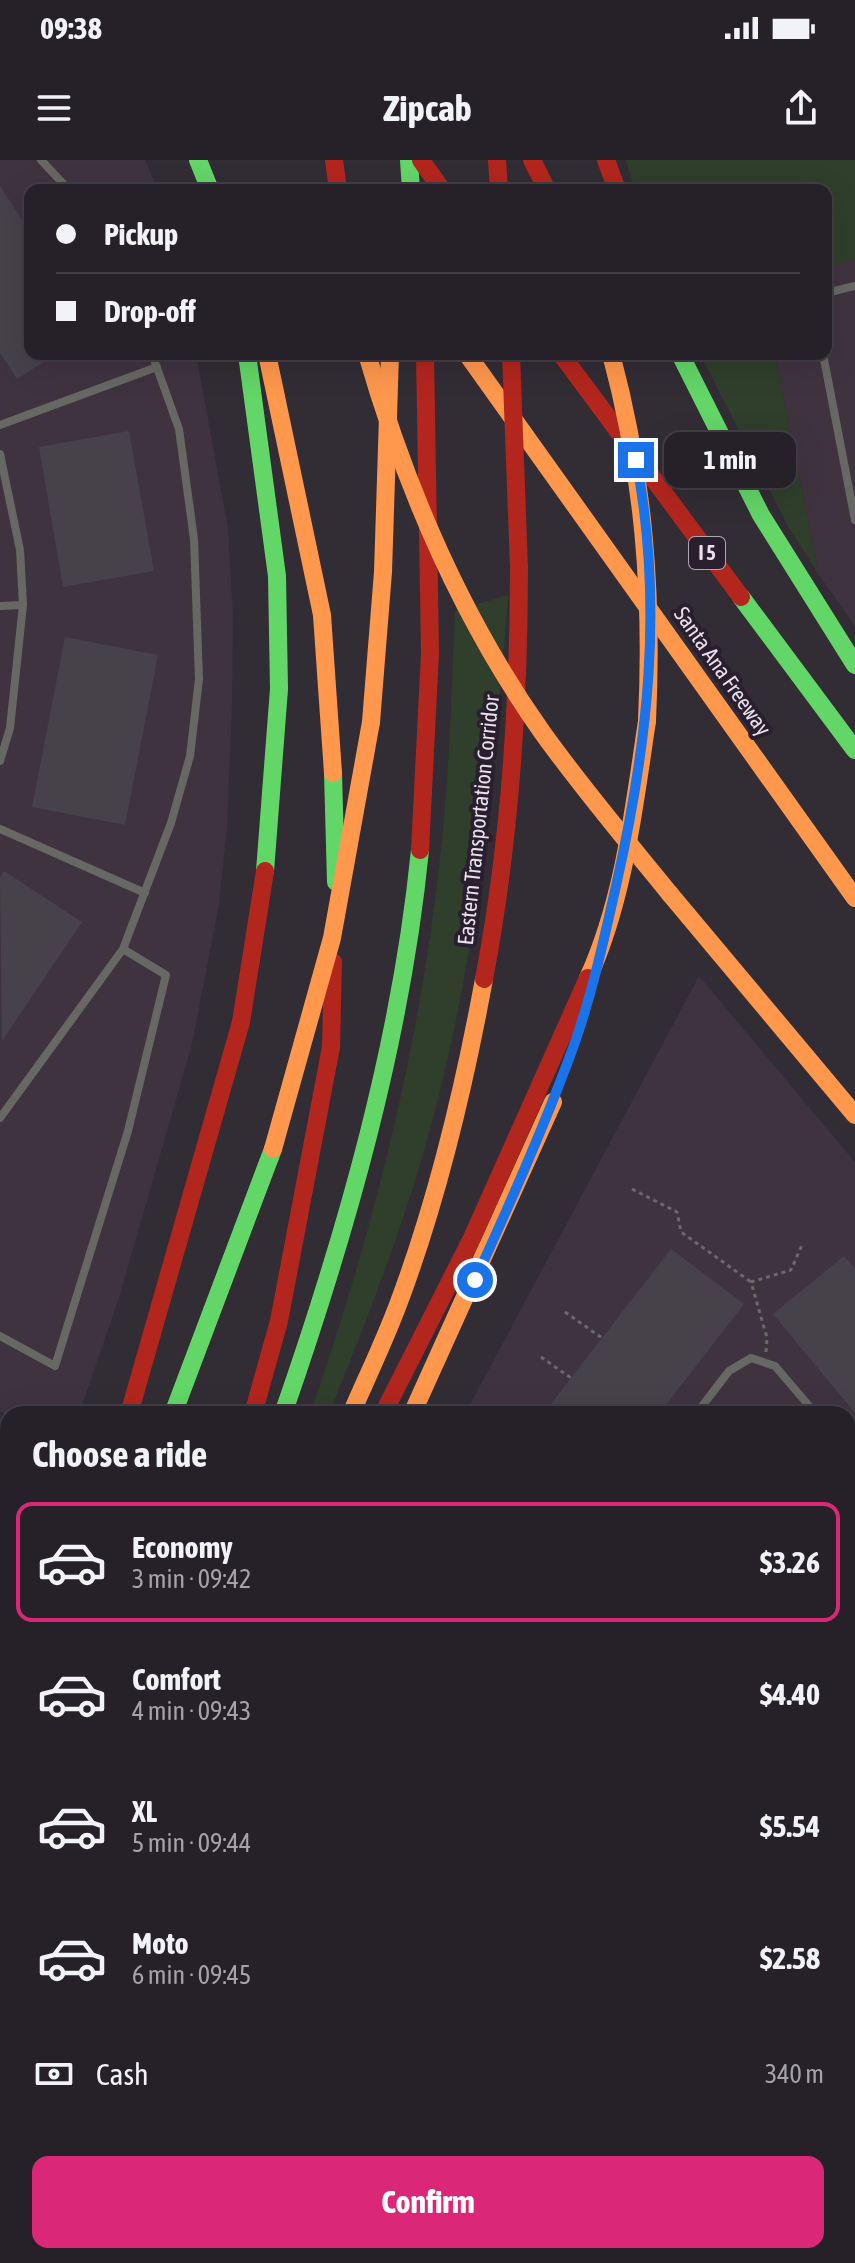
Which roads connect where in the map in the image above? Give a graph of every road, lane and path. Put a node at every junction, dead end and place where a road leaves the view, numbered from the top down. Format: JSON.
{"nodes":[{"id":1,"x":41,"y":160,"type":"edge"},
{"id":2,"x":198,"y":160,"type":"edge"},
{"id":3,"x":332,"y":160,"type":"edge"},
{"id":4,"x":393,"y":160,"type":"edge"},
{"id":5,"x":409,"y":160,"type":"edge"},
{"id":6,"x":421,"y":160,"type":"edge"},
{"id":7,"x":497,"y":160,"type":"edge"},
{"id":8,"x":532,"y":160,"type":"edge"},
{"id":9,"x":606,"y":160,"type":"edge"},
{"id":10,"x":63,"y":184,"type":"edge"},
{"id":11,"x":208,"y":184,"type":"edge"},
{"id":12,"x":337,"y":184,"type":"edge"},
{"id":13,"x":346,"y":184,"type":"edge"},
{"id":14,"x":393,"y":184,"type":"edge"},
{"id":15,"x":411,"y":184,"type":"edge"},
{"id":16,"x":438,"y":184,"type":"edge"},
{"id":17,"x":499,"y":184,"type":"edge"},
{"id":18,"x":544,"y":184,"type":"edge"},
{"id":19,"x":615,"y":184,"type":"edge"},
{"id":20,"x":855,"y":286,"type":"edge"},
{"id":21,"x":832,"y":292,"type":"edge"},
{"id":22,"x":154,"y":360,"type":"edge"},
{"id":23,"x":248,"y":360,"type":"edge"},
{"id":24,"x":268,"y":360,"type":"edge"},
{"id":25,"x":369,"y":360,"type":"edge"},
{"id":26,"x":390,"y":360,"type":"edge"},
{"id":27,"x":425,"y":360,"type":"edge"},
{"id":28,"x":471,"y":360,"type":"edge"},
{"id":29,"x":511,"y":360,"type":"edge"},
{"id":30,"x":565,"y":360,"type":"edge"},
{"id":31,"x":613,"y":360,"type":"edge"},
{"id":32,"x":683,"y":360,"type":"edge"},
{"id":33,"x":824,"y":360,"type":"edge"},
{"id":34,"x":157,"y":367,"type":"junction"},
{"id":35,"x":0,"y":425,"type":"edge"},
{"id":36,"x":0,"y":454,"type":"edge"},
{"id":37,"x":855,"y":520,"type":"edge"},
{"id":38,"x":23,"y":605,"type":"junction"},
{"id":39,"x":0,"y":606,"type":"edge"},
{"id":40,"x":855,"y":665,"type":"edge"},
{"id":41,"x":855,"y":750,"type":"edge"},
{"id":42,"x":0,"y":761,"type":"edge"},
{"id":43,"x":0,"y":829,"type":"edge"},
{"id":44,"x":145,"y":893,"type":"junction"},
{"id":45,"x":855,"y":898,"type":"edge"},
{"id":46,"x":603,"y":945,"type":"junction"},
{"id":47,"x":123,"y":949,"type":"junction"},
{"id":48,"x":855,"y":1115,"type":"edge"},
{"id":49,"x":0,"y":1118,"type":"edge"},
{"id":50,"x":632,"y":1189,"type":"dead end"},
{"id":51,"x":802,"y":1245,"type":"dead end"},
{"id":52,"x":751,"y":1282,"type":"junction"},
{"id":53,"x":565,"y":1312,"type":"dead end"},
{"id":54,"x":0,"y":1336,"type":"edge"},
{"id":55,"x":602,"y":1338,"type":"dead end"},
{"id":56,"x":541,"y":1357,"type":"dead end"},
{"id":57,"x":765,"y":1360,"type":"junction"},
{"id":58,"x":571,"y":1378,"type":"dead end"},
{"id":59,"x":131,"y":1406,"type":"edge"},
{"id":60,"x":176,"y":1406,"type":"edge"},
{"id":61,"x":255,"y":1406,"type":"edge"},
{"id":62,"x":286,"y":1406,"type":"edge"},
{"id":63,"x":354,"y":1406,"type":"edge"},
{"id":64,"x":387,"y":1406,"type":"edge"},
{"id":65,"x":416,"y":1406,"type":"edge"},
{"id":66,"x":703,"y":1406,"type":"edge"},
{"id":67,"x":809,"y":1406,"type":"edge"}],
"edges":[{"from":1,"to":10,"type":"lane"},
{"from":2,"to":11,"type":"main road"},
{"from":3,"to":12,"type":"main road","bridge":true},
{"from":3,"to":13,"type":"main road"},
{"from":4,"to":14,"type":"main road"},
{"from":5,"to":15,"type":"main road"},
{"from":6,"to":16,"type":"main road"},
{"from":7,"to":17,"type":"main road"},
{"from":8,"to":18,"type":"main road"},
{"from":9,"to":19,"type":"main road"},
{"from":20,"to":21,"type":"lane"},
{"from":22,"to":34,"type":"lane"},
{"from":23,"to":59,"type":"main road"},
{"from":24,"to":61,"type":"main road"},
{"from":25,"to":48,"type":"main road","bridge":true},
{"from":26,"to":60,"type":"main road","bridge":true},
{"from":27,"to":62,"type":"main road"},
{"from":28,"to":45,"type":"main road","name":"Santa Ana Freeway"},
{"from":29,"to":63,"type":"main road","name":"Eastern Transportation Corridor","bridge":true},
{"from":30,"to":41,"type":"main road","number":"I 5"},
{"from":31,"to":46,"type":"main road","bridge":true},
{"from":32,"to":40,"type":"main road"},
{"from":33,"to":37,"type":"lane"},
{"from":34,"to":35,"type":"lane"},
{"from":34,"to":44,"type":"lane"},
{"from":36,"to":38,"type":"lane"},
{"from":38,"to":39,"type":"lane"},
{"from":38,"to":42,"type":"lane"},
{"from":43,"to":44,"type":"lane"},
{"from":44,"to":47,"type":"lane"},
{"from":46,"to":64,"type":"main road"},
{"from":46,"to":65,"type":"main road"},
{"from":47,"to":49,"type":"lane"},
{"from":47,"to":54,"type":"lane"},
{"from":50,"to":52,"type":"path"},
{"from":51,"to":52,"type":"path"},
{"from":52,"to":57,"type":"path"},
{"from":53,"to":55,"type":"path"},
{"from":56,"to":58,"type":"path"},
{"from":57,"to":66,"type":"lane"},
{"from":57,"to":67,"type":"lane"}]}
